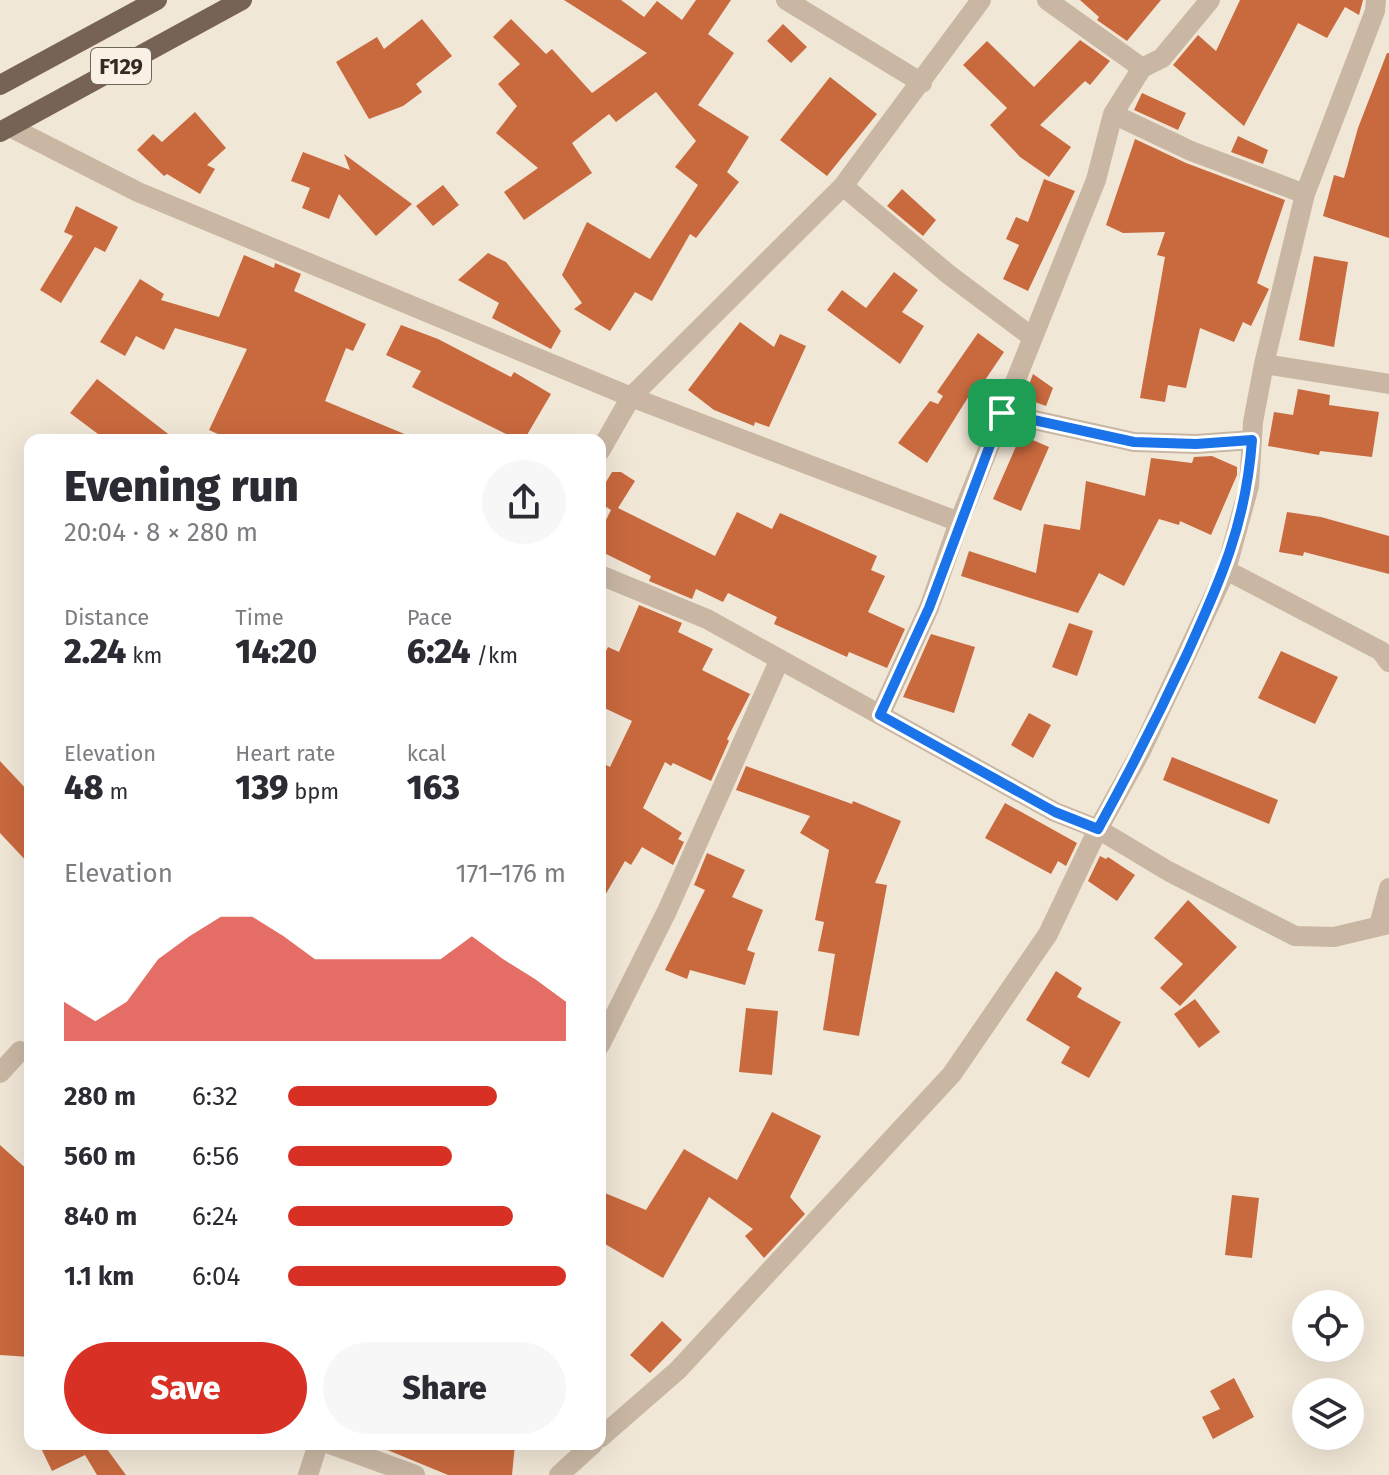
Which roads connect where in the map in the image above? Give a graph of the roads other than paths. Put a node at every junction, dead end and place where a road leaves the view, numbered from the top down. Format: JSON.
{"nodes":[{"id":1,"x":157,"y":0,"type":"edge"},
{"id":2,"x":242,"y":0,"type":"edge"},
{"id":3,"x":786,"y":0,"type":"edge"},
{"id":4,"x":981,"y":0,"type":"edge"},
{"id":5,"x":1047,"y":0,"type":"edge"},
{"id":6,"x":1210,"y":0,"type":"edge"},
{"id":7,"x":1376,"y":0,"type":"edge"},
{"id":8,"x":1142,"y":68,"type":"junction"},
{"id":9,"x":922,"y":83,"type":"junction"},
{"id":10,"x":0,"y":85,"type":"edge"},
{"id":11,"x":1113,"y":114,"type":"junction"},
{"id":12,"x":5,"y":129,"type":"edge"},
{"id":13,"x":843,"y":186,"type":"junction"},
{"id":14,"x":1305,"y":194,"type":"junction"},
{"id":15,"x":1032,"y":337,"type":"junction"},
{"id":16,"x":1264,"y":364,"type":"junction"},
{"id":17,"x":1389,"y":384,"type":"edge"},
{"id":18,"x":631,"y":397,"type":"junction"},
{"id":19,"x":1002,"y":413,"type":"junction"},
{"id":20,"x":1252,"y":440,"type":"junction"},
{"id":21,"x":606,"y":441,"type":"edge"},
{"id":22,"x":959,"y":522,"type":"junction"},
{"id":23,"x":1226,"y":570,"type":"junction"},
{"id":24,"x":606,"y":577,"type":"edge"},
{"id":25,"x":780,"y":659,"type":"junction"},
{"id":26,"x":1389,"y":662,"type":"edge"},
{"id":27,"x":880,"y":715,"type":"junction"},
{"id":28,"x":1098,"y":829,"type":"junction"},
{"id":29,"x":1389,"y":888,"type":"edge"},
{"id":30,"x":1384,"y":925,"type":"edge"},
{"id":31,"x":606,"y":1033,"type":"edge"},
{"id":32,"x":20,"y":1051,"type":"dead end"},
{"id":33,"x":0,"y":1073,"type":"edge"},
{"id":34,"x":606,"y":1433,"type":"edge"},
{"id":35,"x":316,"y":1450,"type":"edge"},
{"id":36,"x":346,"y":1450,"type":"edge"},
{"id":37,"x":586,"y":1450,"type":"edge"},
{"id":38,"x":308,"y":1475,"type":"edge"},
{"id":39,"x":415,"y":1475,"type":"edge"},
{"id":40,"x":559,"y":1475,"type":"edge"}],
"edges":[{"from":1,"to":10,"type":"main road","number":"F129"},
{"from":2,"to":12,"type":"main road","number":"F129"},
{"from":3,"to":9,"type":"street"},
{"from":4,"to":9,"type":"street"},
{"from":5,"to":8,"type":"street"},
{"from":6,"to":8,"type":"street"},
{"from":7,"to":14,"type":"street"},
{"from":8,"to":11,"type":"street"},
{"from":9,"to":13,"type":"street"},
{"from":11,"to":14,"type":"street"},
{"from":11,"to":15,"type":"street"},
{"from":12,"to":18,"type":"street"},
{"from":13,"to":15,"type":"street"},
{"from":13,"to":18,"type":"street"},
{"from":14,"to":16,"type":"street"},
{"from":15,"to":19,"type":"street"},
{"from":16,"to":17,"type":"street"},
{"from":16,"to":20,"type":"street"},
{"from":18,"to":21,"type":"street"},
{"from":18,"to":22,"type":"street"},
{"from":19,"to":20,"type":"street"},
{"from":19,"to":22,"type":"street"},
{"from":20,"to":23,"type":"street"},
{"from":22,"to":27,"type":"street"},
{"from":23,"to":26,"type":"street"},
{"from":23,"to":28,"type":"street"},
{"from":24,"to":25,"type":"street"},
{"from":25,"to":27,"type":"street"},
{"from":25,"to":31,"type":"street"},
{"from":27,"to":28,"type":"street"},
{"from":28,"to":30,"type":"street"},
{"from":28,"to":34,"type":"street"},
{"from":29,"to":30,"type":"street"},
{"from":32,"to":33,"type":"street"},
{"from":35,"to":38,"type":"street"},
{"from":36,"to":39,"type":"street"},
{"from":37,"to":40,"type":"street"}]}
